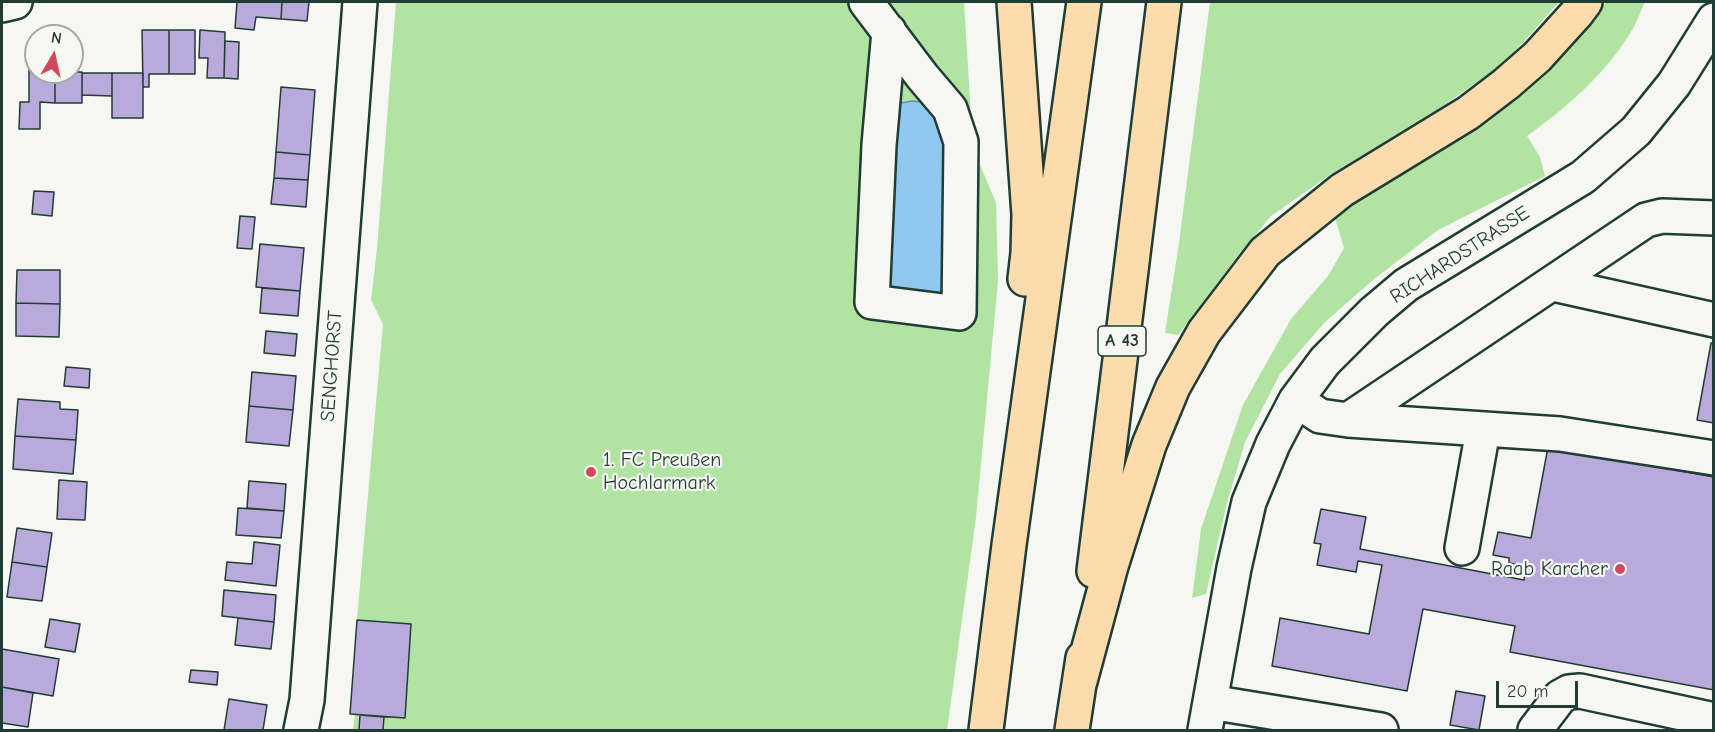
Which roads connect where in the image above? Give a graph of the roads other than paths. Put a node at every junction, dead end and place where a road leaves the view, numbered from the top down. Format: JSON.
{"nodes":[{"id":1,"x":15,"y":2,"type":"edge"},
{"id":2,"x":360,"y":2,"type":"edge"},
{"id":3,"x":866,"y":2,"type":"edge"},
{"id":4,"x":1014,"y":2,"type":"edge"},
{"id":5,"x":1084,"y":2,"type":"edge"},
{"id":6,"x":1164,"y":2,"type":"edge"},
{"id":7,"x":1585,"y":2,"type":"edge"},
{"id":8,"x":2,"y":5,"type":"edge"},
{"id":9,"x":1713,"y":21,"type":"edge"},
{"id":10,"x":889,"y":31,"type":"junction"},
{"id":11,"x":1713,"y":218,"type":"edge"},
{"id":12,"x":1552,"y":284,"type":"junction"},
{"id":13,"x":1713,"y":320,"type":"edge"},
{"id":14,"x":1296,"y":400,"type":"junction"},
{"id":15,"x":1348,"y":420,"type":"junction"},
{"id":16,"x":1483,"y":430,"type":"junction"},
{"id":17,"x":1713,"y":458,"type":"edge"},
{"id":18,"x":1009,"y":545,"type":"junction"},
{"id":19,"x":1462,"y":548,"type":"dead end"},
{"id":20,"x":1080,"y":681,"type":"junction"},
{"id":21,"x":1207,"y":716,"type":"edge"},
{"id":22,"x":1713,"y":720,"type":"edge"},
{"id":23,"x":301,"y":730,"type":"edge"},
{"id":24,"x":986,"y":730,"type":"edge"},
{"id":25,"x":1072,"y":730,"type":"edge"},
{"id":26,"x":1381,"y":730,"type":"edge"},
{"id":27,"x":1535,"y":730,"type":"edge"}],
"edges":[{"from":1,"to":8,"type":"street"},
{"from":2,"to":23,"type":"street","name":"SENGHORST"},
{"from":3,"to":10,"type":"street"},
{"from":4,"to":18,"type":"highway"},
{"from":5,"to":18,"type":"highway"},
{"from":6,"to":20,"type":"highway","number":"A 43"},
{"from":7,"to":20,"type":"highway"},
{"from":9,"to":14,"type":"street","name":"RICHARDSTRASSE"},
{"from":10,"to":10,"type":"street"},
{"from":11,"to":12,"type":"street"},
{"from":12,"to":13,"type":"street"},
{"from":12,"to":15,"type":"street"},
{"from":14,"to":15,"type":"street"},
{"from":14,"to":21,"type":"street","name":"RICHARDSTRASSE"},
{"from":15,"to":16,"type":"street"},
{"from":16,"to":17,"type":"street"},
{"from":16,"to":19,"type":"street"},
{"from":18,"to":24,"type":"highway"},
{"from":20,"to":25,"type":"highway","number":"A 43"},
{"from":21,"to":26,"type":"street"},
{"from":22,"to":27,"type":"street"}]}
